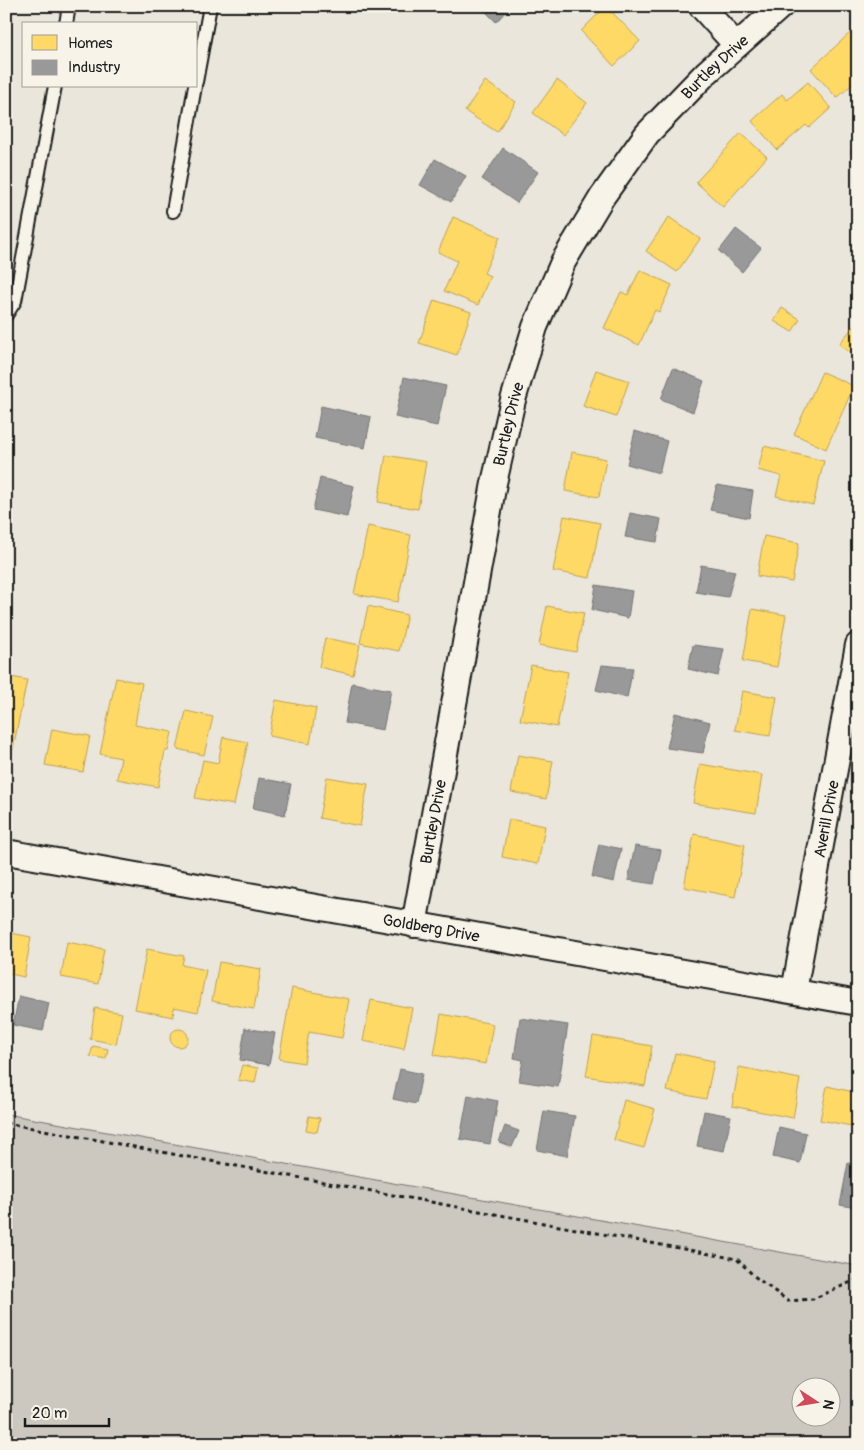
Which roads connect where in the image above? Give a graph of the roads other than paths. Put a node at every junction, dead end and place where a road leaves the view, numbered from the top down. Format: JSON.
{"nodes":[{"id":1,"x":69,"y":6,"type":"edge"},
{"id":2,"x":210,"y":6,"type":"edge"},
{"id":3,"x":702,"y":6,"type":"edge"},
{"id":4,"x":781,"y":6,"type":"edge"},
{"id":5,"x":66,"y":22,"type":"edge"},
{"id":6,"x":736,"y":45,"type":"junction"},
{"id":7,"x":198,"y":71,"type":"edge"},
{"id":8,"x":55,"y":88,"type":"edge"},
{"id":9,"x":196,"y":88,"type":"edge"},
{"id":10,"x":173,"y":211,"type":"dead end"},
{"id":11,"x":6,"y":315,"type":"edge"},
{"id":12,"x":858,"y":645,"type":"edge"},
{"id":13,"x":6,"y":852,"type":"edge"},
{"id":14,"x":414,"y":925,"type":"junction"},
{"id":15,"x":794,"y":991,"type":"junction"},
{"id":16,"x":858,"y":1002,"type":"edge"}],
"edges":[{"from":1,"to":5,"type":"lane"},
{"from":2,"to":7,"type":"lane"},
{"from":3,"to":6,"type":"street"},
{"from":4,"to":6,"type":"street","name":"Burtley Drive"},
{"from":6,"to":14,"type":"street","name":"Burtley Drive"},
{"from":8,"to":11,"type":"lane"},
{"from":9,"to":10,"type":"lane"},
{"from":12,"to":15,"type":"street","name":"Averill Drive"},
{"from":13,"to":14,"type":"street","name":"Goldberg Drive"},
{"from":14,"to":15,"type":"street","name":"Goldberg Drive"},
{"from":15,"to":16,"type":"street","name":"Goldberg Drive"}]}
